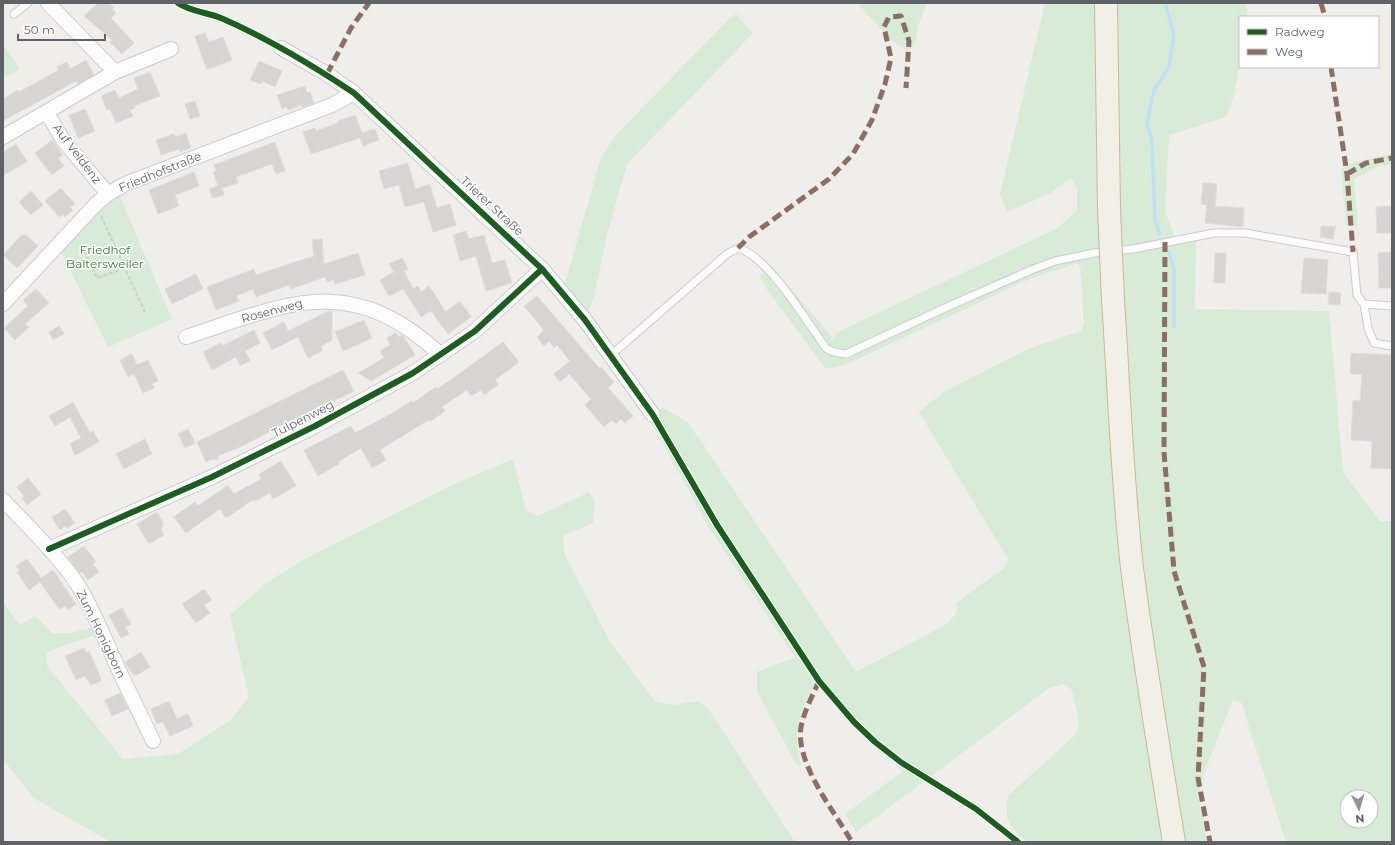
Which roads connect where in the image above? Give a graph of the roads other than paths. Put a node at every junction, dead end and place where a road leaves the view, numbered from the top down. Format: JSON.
{"nodes":[{"id":1,"x":28,"y":3,"type":"edge"},
{"id":2,"x":48,"y":3,"type":"edge"},
{"id":3,"x":1106,"y":3,"type":"edge"},
{"id":4,"x":14,"y":14,"type":"dead end"},
{"id":5,"x":280,"y":48,"type":"dead end"},
{"id":6,"x":171,"y":49,"type":"dead end"},
{"id":7,"x":116,"y":72,"type":"junction"},
{"id":8,"x":354,"y":93,"type":"junction"},
{"id":9,"x":47,"y":113,"type":"junction"},
{"id":10,"x":3,"y":137,"type":"edge"},
{"id":11,"x":108,"y":194,"type":"junction"},
{"id":12,"x":542,"y":269,"type":"junction"},
{"id":13,"x":3,"y":304,"type":"edge"},
{"id":14,"x":1364,"y":304,"type":"junction"},
{"id":15,"x":1392,"y":306,"type":"edge"},
{"id":16,"x":186,"y":337,"type":"dead end"},
{"id":17,"x":1392,"y":346,"type":"edge"},
{"id":18,"x":441,"y":355,"type":"junction"},
{"id":19,"x":611,"y":355,"type":"junction"},
{"id":20,"x":653,"y":415,"type":"dead end"},
{"id":21,"x":3,"y":500,"type":"edge"},
{"id":22,"x":49,"y":549,"type":"junction"},
{"id":23,"x":153,"y":741,"type":"dead end"},
{"id":24,"x":1174,"y":842,"type":"edge"}],
"edges":[{"from":1,"to":4,"type":"lane"},
{"from":2,"to":7,"type":"street"},
{"from":3,"to":24,"type":"highway","bridge":true},
{"from":5,"to":8,"type":"street","name":"Trierer Straße"},
{"from":6,"to":7,"type":"street","name":"Auf Veldenz"},
{"from":7,"to":9,"type":"street","name":"Auf Veldenz"},
{"from":8,"to":11,"type":"street","name":"Friedhofstraße"},
{"from":8,"to":12,"type":"street","name":"Trierer Straße"},
{"from":9,"to":10,"type":"street","name":"Auf Veldenz"},
{"from":9,"to":11,"type":"street","name":"Auf Veldenz"},
{"from":11,"to":13,"type":"street","name":"Friedhofstraße"},
{"from":12,"to":18,"type":"street","name":"Tulpenweg"},
{"from":12,"to":19,"type":"street","name":"Trierer Straße"},
{"from":14,"to":15,"type":"lane"},
{"from":14,"to":17,"type":"lane"},
{"from":14,"to":19,"type":"lane"},
{"from":16,"to":18,"type":"street","name":"Rosenweg"},
{"from":18,"to":22,"type":"street","name":"Tulpenweg"},
{"from":19,"to":20,"type":"street","name":"Trierer Straße"},
{"from":21,"to":22,"type":"street","name":"Zum Honigborn"},
{"from":22,"to":23,"type":"street","name":"Zum Honigborn"}]}
